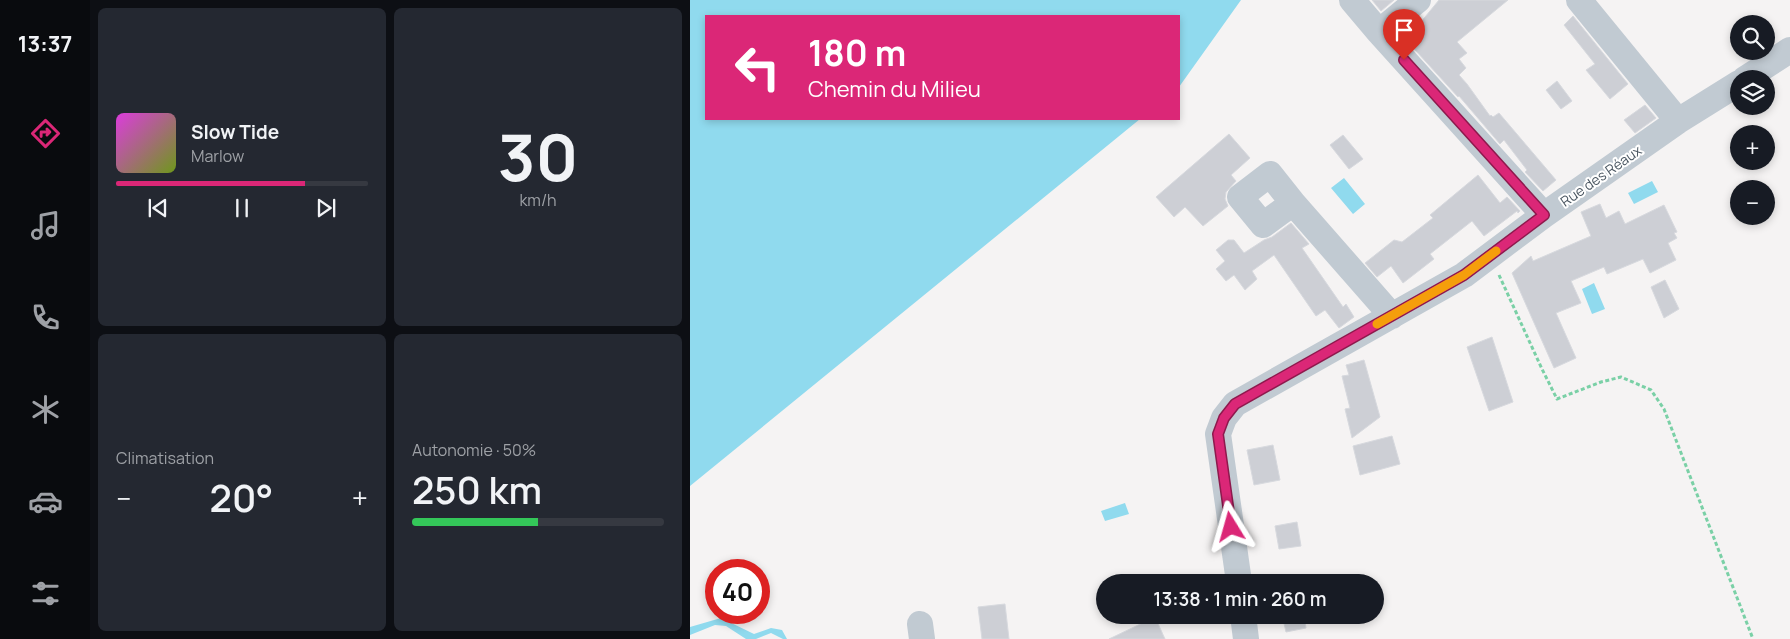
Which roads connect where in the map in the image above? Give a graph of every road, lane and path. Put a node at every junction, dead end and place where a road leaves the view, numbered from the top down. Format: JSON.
{"nodes":[{"id":1,"x":1352,"y":0,"type":"edge"},
{"id":2,"x":1418,"y":0,"type":"edge"},
{"id":3,"x":1579,"y":0,"type":"edge"},
{"id":4,"x":1379,"y":32,"type":"junction"},
{"id":5,"x":1790,"y":50,"type":"edge"},
{"id":6,"x":1759,"y":70,"type":"edge"},
{"id":7,"x":1730,"y":89,"type":"edge"},
{"id":8,"x":1678,"y":122,"type":"junction"},
{"id":9,"x":1293,"y":203,"type":"dead end"},
{"id":10,"x":1544,"y":215,"type":"junction"},
{"id":11,"x":1490,"y":255,"type":"junction"},
{"id":12,"x":1392,"y":316,"type":"junction"},
{"id":13,"x":1237,"y":574,"type":"edge"},
{"id":14,"x":1244,"y":624,"type":"edge"},
{"id":15,"x":1246,"y":639,"type":"edge"},
{"id":16,"x":1753,"y":639,"type":"edge"}],
"edges":[{"from":1,"to":4,"type":"street"},
{"from":2,"to":4,"type":"street"},
{"from":3,"to":8,"type":"street"},
{"from":4,"to":10,"type":"street"},
{"from":5,"to":6,"type":"street"},
{"from":7,"to":8,"type":"street","name":"Rue des Réaux"},
{"from":8,"to":10,"type":"street","name":"Rue des Réaux"},
{"from":9,"to":12,"type":"street"},
{"from":10,"to":11,"type":"street","name":"Rue des Réaux"},
{"from":11,"to":12,"type":"street","name":"Rue des Réaux"},
{"from":11,"to":16,"type":"path"},
{"from":12,"to":13,"type":"street","name":"Rue des Réaux"},
{"from":14,"to":15,"type":"street"}]}
